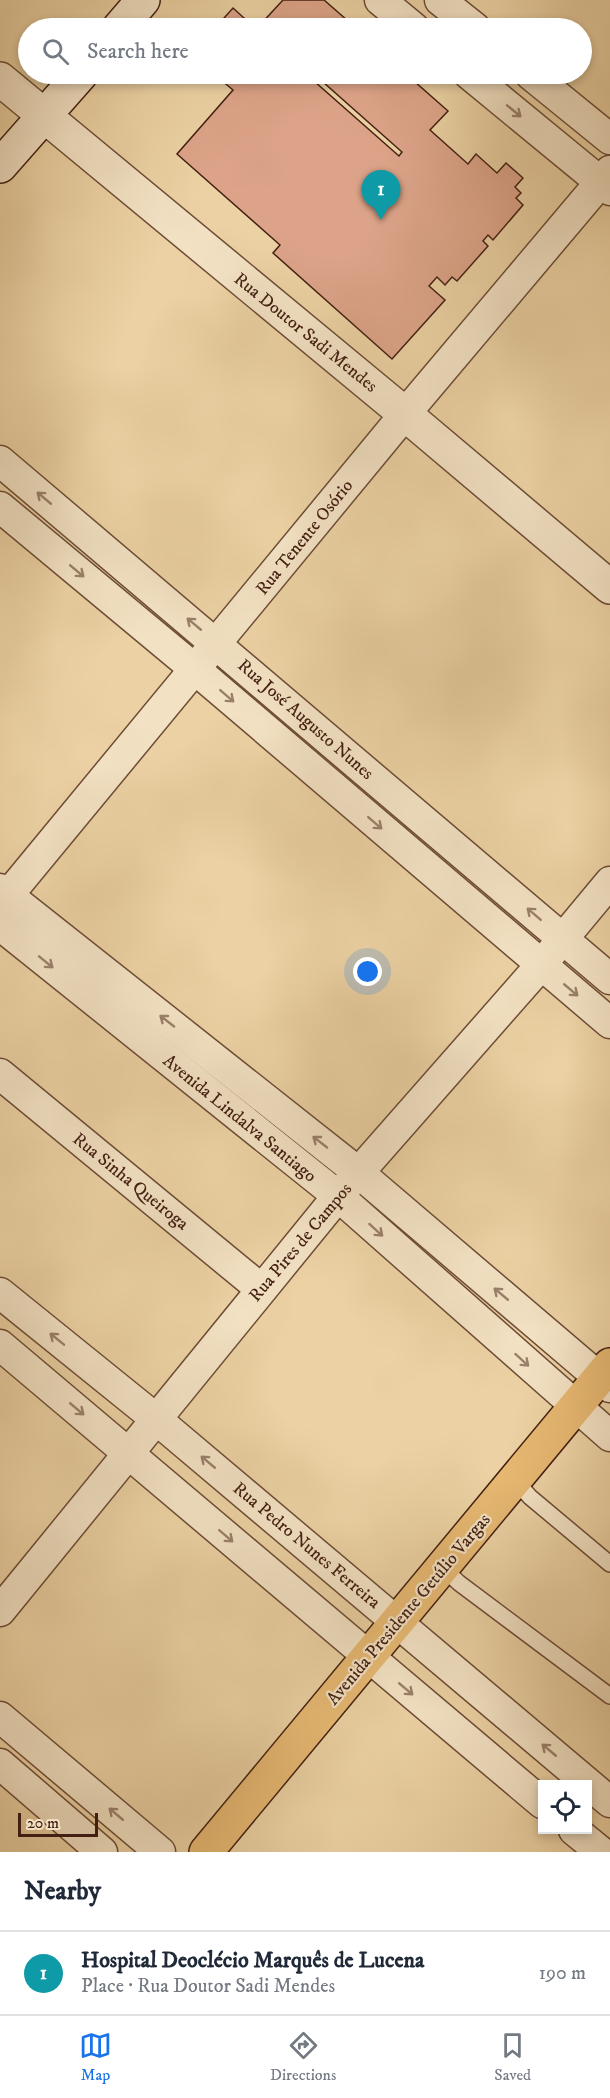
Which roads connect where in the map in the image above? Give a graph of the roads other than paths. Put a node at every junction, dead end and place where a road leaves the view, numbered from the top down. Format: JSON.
{"nodes":[{"id":1,"x":143,"y":0,"type":"edge"},
{"id":2,"x":380,"y":0,"type":"edge"},
{"id":3,"x":440,"y":0,"type":"edge"},
{"id":4,"x":128,"y":18,"type":"edge"},
{"id":5,"x":402,"y":18,"type":"edge"},
{"id":6,"x":462,"y":18,"type":"edge"},
{"id":7,"x":0,"y":79,"type":"edge"},
{"id":8,"x":72,"y":84,"type":"edge"},
{"id":9,"x":482,"y":84,"type":"edge"},
{"id":10,"x":542,"y":84,"type":"edge"},
{"id":11,"x":43,"y":117,"type":"junction"},
{"id":12,"x":610,"y":139,"type":"edge"},
{"id":13,"x":0,"y":166,"type":"edge"},
{"id":14,"x":607,"y":181,"type":"edge"},
{"id":15,"x":405,"y":414,"type":"junction"},
{"id":16,"x":0,"y":461,"type":"edge"},
{"id":17,"x":0,"y":507,"type":"edge"},
{"id":18,"x":610,"y":587,"type":"edge"},
{"id":19,"x":217,"y":644,"type":"junction"},
{"id":20,"x":196,"y":670,"type":"junction"},
{"id":21,"x":610,"y":882,"type":"edge"},
{"id":22,"x":3,"y":897,"type":"edge"},
{"id":23,"x":0,"y":925,"type":"edge"},
{"id":24,"x":563,"y":939,"type":"junction"},
{"id":25,"x":541,"y":965,"type":"junction"},
{"id":26,"x":610,"y":979,"type":"edge"},
{"id":27,"x":610,"y":1023,"type":"edge"},
{"id":28,"x":0,"y":1074,"type":"edge"},
{"id":29,"x":359,"y":1173,"type":"junction"},
{"id":30,"x":338,"y":1196,"type":"junction"},
{"id":31,"x":261,"y":1289,"type":"junction"},
{"id":32,"x":0,"y":1293,"type":"edge"},
{"id":33,"x":0,"y":1345,"type":"edge"},
{"id":34,"x":607,"y":1377,"type":"edge"},
{"id":35,"x":575,"y":1407,"type":"junction"},
{"id":36,"x":156,"y":1419,"type":"junction"},
{"id":37,"x":610,"y":1436,"type":"edge"},
{"id":38,"x":129,"y":1453,"type":"junction"},
{"id":39,"x":515,"y":1480,"type":"junction"},
{"id":40,"x":610,"y":1564,"type":"edge"},
{"id":41,"x":443,"y":1568,"type":"junction"},
{"id":42,"x":0,"y":1611,"type":"edge"},
{"id":43,"x":398,"y":1621,"type":"junction"},
{"id":44,"x":368,"y":1657,"type":"junction"},
{"id":45,"x":610,"y":1696,"type":"edge"},
{"id":46,"x":0,"y":1717,"type":"edge"},
{"id":47,"x":0,"y":1764,"type":"edge"},
{"id":48,"x":538,"y":1799,"type":"edge"},
{"id":49,"x":610,"y":1802,"type":"edge"},
{"id":50,"x":579,"y":1834,"type":"edge"},
{"id":51,"x":102,"y":1852,"type":"edge"},
{"id":52,"x":160,"y":1852,"type":"edge"},
{"id":53,"x":206,"y":1852,"type":"edge"},
{"id":54,"x":601,"y":1852,"type":"edge"}],
"edges":[{"from":1,"to":4,"type":"street"},
{"from":2,"to":5,"type":"street"},
{"from":3,"to":6,"type":"street"},
{"from":7,"to":11,"type":"street","name":"Rua Doutor Sadi Mendes"},
{"from":8,"to":11,"type":"street"},
{"from":9,"to":14,"type":"street","one_way":true},
{"from":10,"to":12,"type":"street"},
{"from":11,"to":13,"type":"street"},
{"from":11,"to":15,"type":"street","name":"Rua Doutor Sadi Mendes"},
{"from":14,"to":15,"type":"street","name":"Rua Tenente Osório"},
{"from":15,"to":18,"type":"street","name":"Rua Doutor Sadi Mendes"},
{"from":15,"to":19,"type":"street","name":"Rua Tenente Osório"},
{"from":19,"to":16,"type":"street","name":"Rua José Augusto Nunes","one_way":true},
{"from":17,"to":20,"type":"street","name":"Rua José Augusto Nunes","one_way":true},
{"from":19,"to":20,"type":"street","name":"Rua Tenente Osório"},
{"from":24,"to":19,"type":"street","name":"Rua José Augusto Nunes","one_way":true},
{"from":20,"to":22,"type":"street","name":"Rua Tenente Osório"},
{"from":20,"to":25,"type":"street","name":"Rua José Augusto Nunes","one_way":true},
{"from":21,"to":24,"type":"street","name":"Rua Pires de Campos"},
{"from":29,"to":22,"type":"street","name":"Avenida Lindalva Santiago","one_way":true},
{"from":23,"to":30,"type":"street","name":"Avenida Lindalva Santiago","one_way":true},
{"from":24,"to":25,"type":"street","name":"Rua Pires de Campos"},
{"from":24,"to":26,"type":"street","name":"Rua José Augusto Nunes"},
{"from":25,"to":27,"type":"street","name":"Rua José Augusto Nunes","one_way":true},
{"from":25,"to":29,"type":"street","name":"Rua Pires de Campos"},
{"from":28,"to":31,"type":"street","name":"Rua Sinha Queiroga"},
{"from":29,"to":30,"type":"street","name":"Rua Pires de Campos"},
{"from":34,"to":29,"type":"street","name":"Avenida Lindalva Santiago","one_way":true},
{"from":30,"to":31,"type":"street","name":"Rua Pires de Campos"},
{"from":30,"to":35,"type":"street","name":"Avenida Lindalva Santiago","one_way":true},
{"from":31,"to":36,"type":"street","name":"Rua Pires de Campos"},
{"from":36,"to":32,"type":"street","name":"Rua Pedro Nunes Ferreira","one_way":true},
{"from":33,"to":38,"type":"street","one_way":true},
{"from":34,"to":35,"type":"main road","name":"Avenida Presidente Getúlio Vargas"},
{"from":35,"to":37,"type":"street","name":"Avenida Lindalva Santiago"},
{"from":35,"to":39,"type":"main road","name":"Avenida Presidente Getúlio Vargas"},
{"from":36,"to":38,"type":"street","name":"Rua Pires de Campos"},
{"from":43,"to":36,"type":"street","name":"Rua Pedro Nunes Ferreira","one_way":true},
{"from":38,"to":42,"type":"street","name":"Rua Pires de Campos"},
{"from":38,"to":44,"type":"street","one_way":true},
{"from":39,"to":40,"type":"lane"},
{"from":39,"to":41,"type":"main road","name":"Avenida Presidente Getúlio Vargas"},
{"from":41,"to":43,"type":"main road","name":"Avenida Presidente Getúlio Vargas"},
{"from":41,"to":45,"type":"lane"},
{"from":43,"to":44,"type":"main road","name":"Avenida Presidente Getúlio Vargas"},
{"from":49,"to":43,"type":"street","name":"Rua Pedro Nunes Ferreira","one_way":true},
{"from":44,"to":48,"type":"street","one_way":true},
{"from":44,"to":53,"type":"main road","name":"Avenida Presidente Getúlio Vargas"},
{"from":52,"to":46,"type":"street","one_way":true},
{"from":47,"to":51,"type":"street"},
{"from":50,"to":54,"type":"street"}]}
